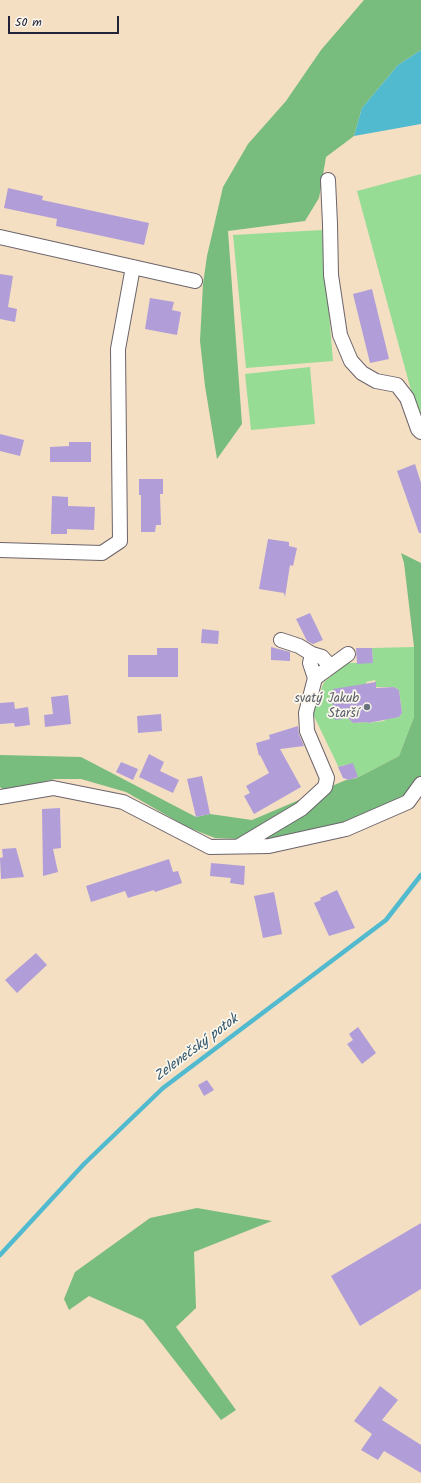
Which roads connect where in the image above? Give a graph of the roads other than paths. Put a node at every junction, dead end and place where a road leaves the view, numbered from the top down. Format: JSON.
{"nodes":[{"id":1,"x":328,"y":180,"type":"dead end"},
{"id":2,"x":0,"y":237,"type":"edge"},
{"id":3,"x":133,"y":267,"type":"junction"},
{"id":4,"x":195,"y":281,"type":"dead end"},
{"id":5,"x":421,"y":432,"type":"edge"},
{"id":6,"x":0,"y":550,"type":"edge"},
{"id":7,"x":281,"y":640,"type":"dead end"},
{"id":8,"x":312,"y":654,"type":"junction"},
{"id":9,"x":348,"y":654,"type":"dead end"},
{"id":10,"x":330,"y":666,"type":"junction"},
{"id":11,"x":315,"y":678,"type":"junction"},
{"id":12,"x":421,"y":784,"type":"edge"},
{"id":13,"x":0,"y":797,"type":"edge"},
{"id":14,"x":238,"y":846,"type":"junction"}],
"edges":[{"from":1,"to":5,"type":"street"},
{"from":2,"to":3,"type":"street"},
{"from":3,"to":4,"type":"street"},
{"from":3,"to":6,"type":"street"},
{"from":7,"to":8,"type":"street"},
{"from":8,"to":10,"type":"street"},
{"from":8,"to":11,"type":"street"},
{"from":9,"to":10,"type":"street"},
{"from":10,"to":11,"type":"street"},
{"from":11,"to":14,"type":"street"},
{"from":12,"to":14,"type":"street"},
{"from":13,"to":14,"type":"street"}]}
